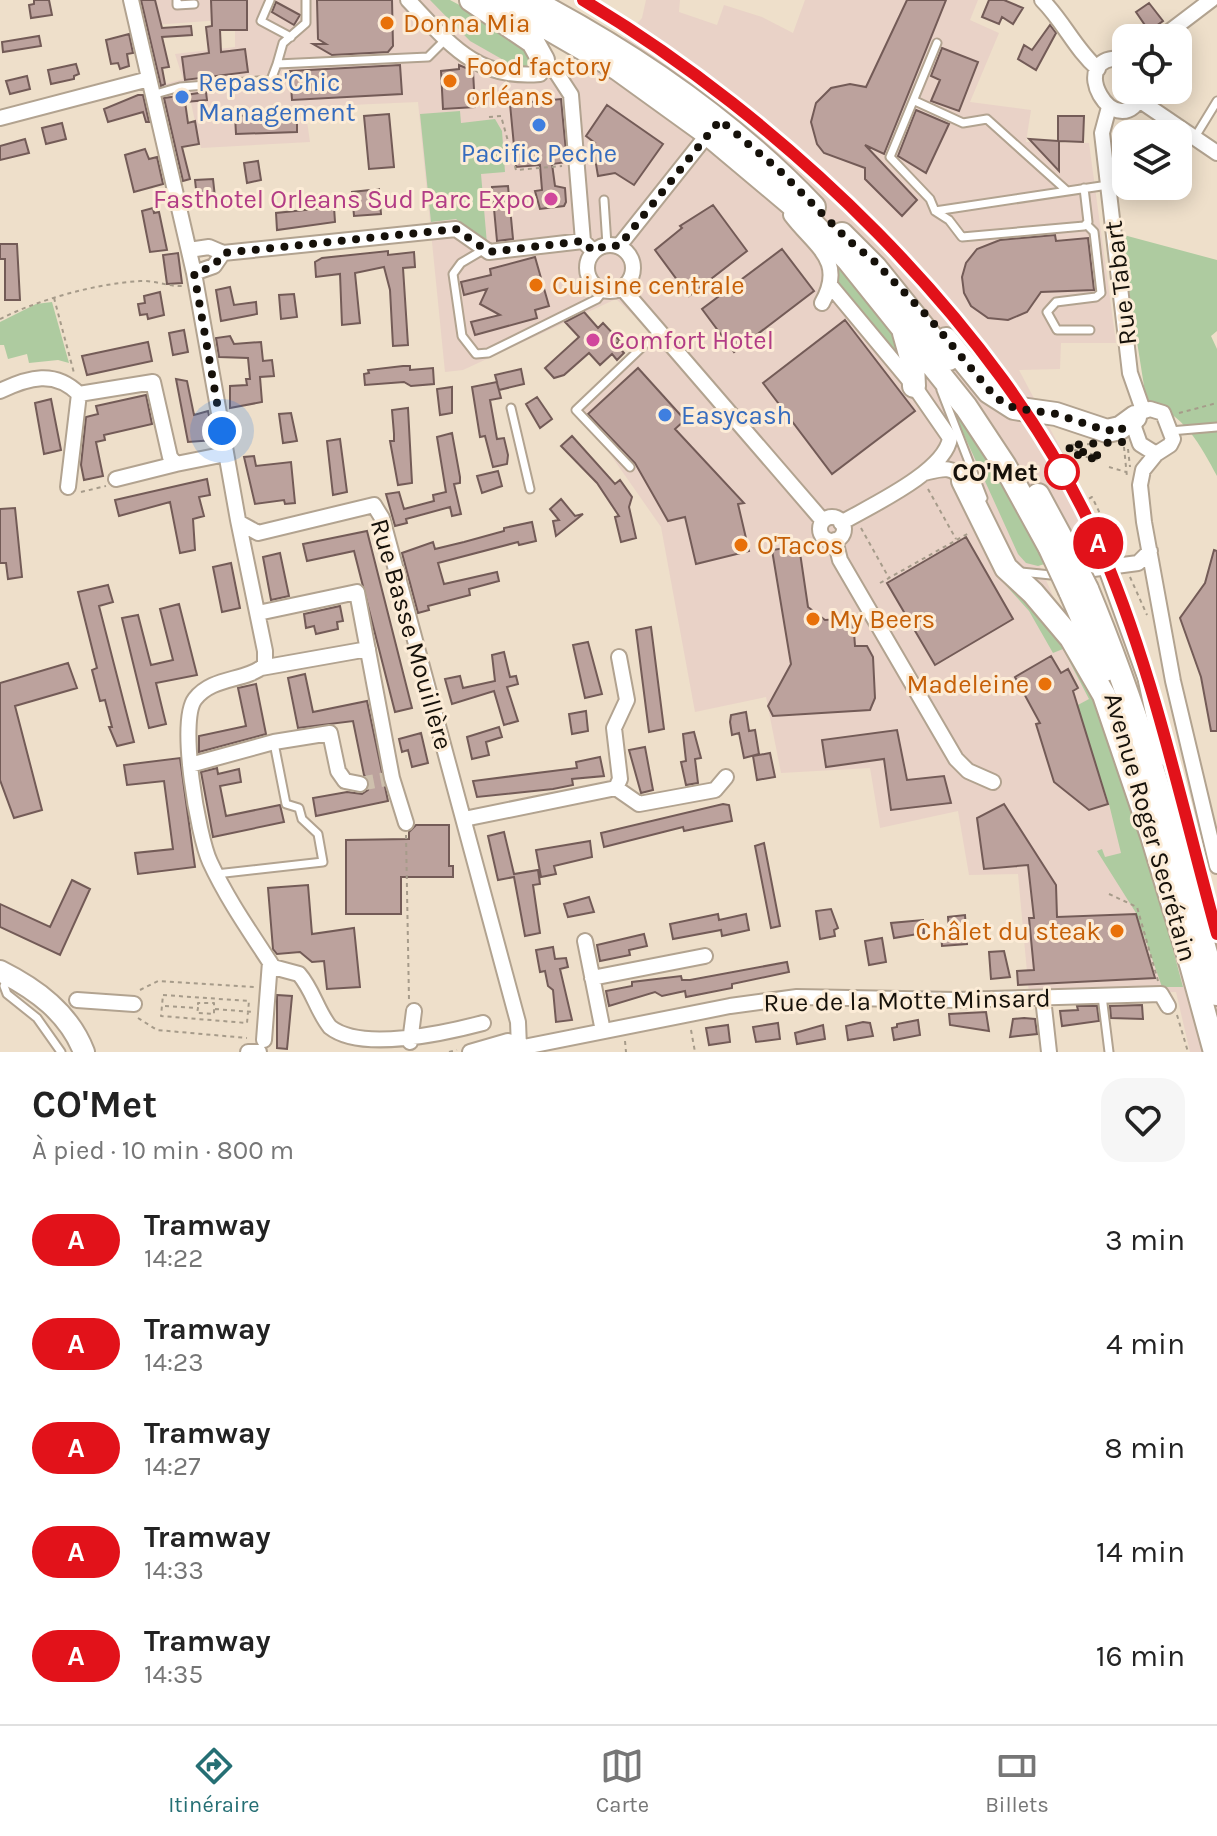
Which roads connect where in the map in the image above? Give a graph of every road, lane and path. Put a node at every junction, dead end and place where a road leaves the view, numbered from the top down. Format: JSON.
{"nodes":[{"id":1,"x":131,"y":0,"type":"edge"},
{"id":2,"x":177,"y":0,"type":"edge"},
{"id":3,"x":270,"y":0,"type":"edge"},
{"id":4,"x":306,"y":0,"type":"edge"},
{"id":5,"x":408,"y":0,"type":"edge"},
{"id":6,"x":471,"y":0,"type":"edge"},
{"id":7,"x":499,"y":0,"type":"edge"},
{"id":8,"x":531,"y":0,"type":"edge"},
{"id":9,"x":1042,"y":0,"type":"edge"},
{"id":10,"x":1211,"y":0,"type":"edge"},
{"id":11,"x":194,"y":4,"type":"dead end"},
{"id":12,"x":1179,"y":24,"type":"edge"},
{"id":13,"x":291,"y":37,"type":"junction"},
{"id":14,"x":445,"y":40,"type":"junction"},
{"id":15,"x":937,"y":43,"type":"dead end"},
{"id":16,"x":1112,"y":59,"type":"edge"},
{"id":17,"x":277,"y":64,"type":"junction"},
{"id":18,"x":546,"y":69,"type":"junction"},
{"id":19,"x":1098,"y":69,"type":"junction"},
{"id":20,"x":149,"y":79,"type":"junction"},
{"id":21,"x":152,"y":95,"type":"junction"},
{"id":22,"x":915,"y":101,"type":"junction"},
{"id":23,"x":1217,"y":101,"type":"edge"},
{"id":24,"x":1131,"y":104,"type":"edge"},
{"id":25,"x":1153,"y":104,"type":"edge"},
{"id":26,"x":1109,"y":107,"type":"junction"},
{"id":27,"x":489,"y":117,"type":"dead end"},
{"id":28,"x":0,"y":118,"type":"edge"},
{"id":29,"x":714,"y":127,"type":"junction"},
{"id":30,"x":1194,"y":139,"type":"junction"},
{"id":31,"x":1217,"y":153,"type":"edge"},
{"id":32,"x":577,"y":164,"type":"junction"},
{"id":33,"x":767,"y":183,"type":"junction"},
{"id":34,"x":1108,"y":185,"type":"junction"},
{"id":35,"x":1084,"y":188,"type":"junction"},
{"id":36,"x":1066,"y":190,"type":"junction"},
{"id":37,"x":604,"y":200,"type":"dead end"},
{"id":38,"x":935,"y":211,"type":"junction"},
{"id":39,"x":1086,"y":224,"type":"junction"},
{"id":40,"x":848,"y":240,"type":"junction"},
{"id":41,"x":601,"y":246,"type":"junction"},
{"id":42,"x":189,"y":250,"type":"junction"},
{"id":43,"x":483,"y":250,"type":"junction"},
{"id":44,"x":223,"y":253,"type":"junction"},
{"id":45,"x":195,"y":279,"type":"junction"},
{"id":46,"x":830,"y":285,"type":"junction"},
{"id":47,"x":622,"y":288,"type":"junction"},
{"id":48,"x":604,"y":290,"type":"junction"},
{"id":49,"x":54,"y":298,"type":"junction"},
{"id":50,"x":822,"y":303,"type":"dead end"},
{"id":51,"x":0,"y":319,"type":"edge"},
{"id":52,"x":1090,"y":330,"type":"dead end"},
{"id":53,"x":659,"y":331,"type":"junction"},
{"id":54,"x":907,"y":335,"type":"junction"},
{"id":55,"x":914,"y":386,"type":"junction"},
{"id":56,"x":0,"y":391,"type":"edge"},
{"id":57,"x":79,"y":394,"type":"junction"},
{"id":58,"x":1217,"y":403,"type":"edge"},
{"id":59,"x":511,"y":408,"type":"dead end"},
{"id":60,"x":1139,"y":414,"type":"junction"},
{"id":61,"x":1175,"y":414,"type":"dead end"},
{"id":62,"x":1217,"y":427,"type":"edge"},
{"id":63,"x":1170,"y":431,"type":"junction"},
{"id":64,"x":1127,"y":442,"type":"dead end"},
{"id":65,"x":1095,"y":444,"type":"dead end"},
{"id":66,"x":226,"y":454,"type":"junction"},
{"id":67,"x":1156,"y":454,"type":"junction"},
{"id":68,"x":1078,"y":455,"type":"dead end"},
{"id":69,"x":176,"y":464,"type":"junction"},
{"id":70,"x":630,"y":467,"type":"dead end"},
{"id":71,"x":1109,"y":467,"type":"dead end"},
{"id":72,"x":1126,"y":472,"type":"junction"},
{"id":73,"x":116,"y":479,"type":"joint"},
{"id":74,"x":924,"y":479,"type":"junction"},
{"id":75,"x":970,"y":482,"type":"junction"},
{"id":76,"x":1129,"y":486,"type":"dead end"},
{"id":77,"x":68,"y":487,"type":"joint"},
{"id":78,"x":530,"y":489,"type":"dead end"},
{"id":79,"x":1075,"y":506,"type":"dead end"},
{"id":80,"x":823,"y":521,"type":"junction"},
{"id":81,"x":849,"y":522,"type":"junction"},
{"id":82,"x":240,"y":523,"type":"junction"},
{"id":83,"x":973,"y":531,"type":"dead end"},
{"id":84,"x":1089,"y":532,"type":"dead end"},
{"id":85,"x":835,"y":540,"type":"junction"},
{"id":86,"x":957,"y":540,"type":"junction"},
{"id":87,"x":1091,"y":541,"type":"dead end"},
{"id":88,"x":1057,"y":546,"type":"junction"},
{"id":89,"x":1150,"y":551,"type":"junction"},
{"id":90,"x":1122,"y":560,"type":"dead end"},
{"id":91,"x":1102,"y":568,"type":"junction"},
{"id":92,"x":1127,"y":571,"type":"dead end"},
{"id":93,"x":1051,"y":575,"type":"joint"},
{"id":94,"x":889,"y":578,"type":"junction"},
{"id":95,"x":880,"y":583,"type":"dead end"},
{"id":96,"x":1078,"y":590,"type":"junction"},
{"id":97,"x":258,"y":613,"type":"junction"},
{"id":98,"x":1149,"y":619,"type":"dead end"},
{"id":99,"x":368,"y":649,"type":"junction"},
{"id":100,"x":619,"y":657,"type":"dead end"},
{"id":101,"x":261,"y":668,"type":"junction"},
{"id":102,"x":274,"y":742,"type":"junction"},
{"id":103,"x":190,"y":765,"type":"junction"},
{"id":104,"x":726,"y":777,"type":"dead end"},
{"id":105,"x":993,"y":782,"type":"dead end"},
{"id":106,"x":360,"y":784,"type":"dead end"},
{"id":107,"x":616,"y":788,"type":"junction"},
{"id":108,"x":1167,"y":808,"type":"junction"},
{"id":109,"x":464,"y":819,"type":"junction"},
{"id":110,"x":406,"y":823,"type":"joint"},
{"id":111,"x":1217,"y":866,"type":"edge"},
{"id":112,"x":216,"y":874,"type":"junction"},
{"id":113,"x":1109,"y":894,"type":"dead end"},
{"id":114,"x":585,"y":941,"type":"dead end"},
{"id":115,"x":705,"y":956,"type":"dead end"},
{"id":116,"x":270,"y":962,"type":"junction"},
{"id":117,"x":4,"y":973,"type":"edge"},
{"id":118,"x":592,"y":978,"type":"junction"},
{"id":119,"x":1196,"y":981,"type":"junction"},
{"id":120,"x":268,"y":988,"type":"junction"},
{"id":121,"x":1217,"y":994,"type":"edge"},
{"id":122,"x":1102,"y":996,"type":"junction"},
{"id":123,"x":206,"y":998,"type":"junction"},
{"id":124,"x":1043,"y":998,"type":"junction"},
{"id":125,"x":77,"y":1000,"type":"dead end"},
{"id":126,"x":1165,"y":1000,"type":"junction"},
{"id":127,"x":205,"y":1003,"type":"junction"},
{"id":128,"x":134,"y":1004,"type":"junction"},
{"id":129,"x":162,"y":1006,"type":"junction"},
{"id":130,"x":198,"y":1008,"type":"junction"},
{"id":131,"x":214,"y":1009,"type":"junction"},
{"id":132,"x":248,"y":1011,"type":"junction"},
{"id":133,"x":414,"y":1011,"type":"joint"},
{"id":134,"x":266,"y":1013,"type":"junction"},
{"id":135,"x":205,"y":1014,"type":"junction"},
{"id":136,"x":688,"y":1016,"type":"junction"},
{"id":137,"x":206,"y":1020,"type":"junction"},
{"id":138,"x":518,"y":1022,"type":"junction"},
{"id":139,"x":483,"y":1023,"type":"dead end"},
{"id":140,"x":603,"y":1031,"type":"junction"},
{"id":141,"x":410,"y":1042,"type":"junction"},
{"id":142,"x":261,"y":1046,"type":"edge"},
{"id":143,"x":519,"y":1047,"type":"junction"},
{"id":144,"x":61,"y":1052,"type":"edge"},
{"id":145,"x":84,"y":1052,"type":"edge"},
{"id":146,"x":248,"y":1052,"type":"edge"},
{"id":147,"x":470,"y":1052,"type":"edge"},
{"id":148,"x":499,"y":1052,"type":"edge"},
{"id":149,"x":695,"y":1052,"type":"edge"},
{"id":150,"x":1049,"y":1052,"type":"edge"},
{"id":151,"x":1109,"y":1052,"type":"edge"},
{"id":152,"x":1188,"y":1052,"type":"edge"},
{"id":153,"x":1215,"y":1052,"type":"edge"}],
"edges":[{"from":1,"to":20,"type":"street"},
{"from":2,"to":11,"type":"lane"},
{"from":3,"to":13,"type":"lane"},
{"from":4,"to":13,"type":"lane"},
{"from":5,"to":14,"type":"street"},
{"from":6,"to":18,"type":"main road"},
{"from":7,"to":29,"type":"main road","name":"Avenue Roger Secrétain"},
{"from":8,"to":29,"type":"main road","name":"Avenue Roger Secrétain"},
{"from":9,"to":19,"type":"street"},
{"from":10,"to":12,"type":"street"},
{"from":13,"to":17,"type":"lane"},
{"from":14,"to":17,"type":"lane"},
{"from":14,"to":18,"type":"street"},
{"from":15,"to":22,"type":"lane"},
{"from":16,"to":19,"type":"street"},
{"from":17,"to":21,"type":"lane"},
{"from":18,"to":32,"type":"street"},
{"from":19,"to":26,"type":"street"},
{"from":20,"to":21,"type":"street"},
{"from":20,"to":28,"type":"street"},
{"from":21,"to":42,"type":"street"},
{"from":22,"to":36,"type":"lane"},
{"from":22,"to":38,"type":"lane"},
{"from":23,"to":30,"type":"lane"},
{"from":24,"to":26,"type":"street"},
{"from":25,"to":30,"type":"street"},
{"from":26,"to":34,"type":"street","name":"Rue Tabart"},
{"from":27,"to":32,"type":"path"},
{"from":29,"to":33,"type":"main road","name":"Avenue Roger Secrétain"},
{"from":29,"to":40,"type":"main road","name":"Avenue Roger Secrétain"},
{"from":29,"to":41,"type":"street"},
{"from":30,"to":31,"type":"street"},
{"from":32,"to":41,"type":"street"},
{"from":33,"to":46,"type":"street","name":"Avenue Roger Secrétain"},
{"from":33,"to":54,"type":"main road","name":"Avenue Roger Secrétain"},
{"from":34,"to":35,"type":"lane"},
{"from":34,"to":60,"type":"street","name":"Rue Tabart"},
{"from":35,"to":36,"type":"lane"},
{"from":35,"to":39,"type":"lane"},
{"from":36,"to":38,"type":"lane"},
{"from":37,"to":41,"type":"lane"},
{"from":38,"to":39,"type":"lane"},
{"from":39,"to":52,"type":"lane"},
{"from":40,"to":60,"type":"main road"},
{"from":40,"to":88,"type":"main road","name":"Avenue Roger Secrétain"},
{"from":41,"to":43,"type":"street"},
{"from":41,"to":47,"type":"street"},
{"from":41,"to":48,"type":"street"},
{"from":42,"to":44,"type":"street"},
{"from":42,"to":45,"type":"street"},
{"from":43,"to":44,"type":"street"},
{"from":43,"to":48,"type":"lane"},
{"from":44,"to":45,"type":"street"},
{"from":45,"to":49,"type":"path"},
{"from":45,"to":66,"type":"street"},
{"from":46,"to":50,"type":"street"},
{"from":46,"to":55,"type":"street","name":"Avenue Roger Secrétain"},
{"from":47,"to":48,"type":"street"},
{"from":47,"to":53,"type":"street"},
{"from":49,"to":51,"type":"path"},
{"from":49,"to":57,"type":"path"},
{"from":53,"to":70,"type":"lane"},
{"from":53,"to":80,"type":"street"},
{"from":54,"to":55,"type":"main road"},
{"from":54,"to":75,"type":"lane"},
{"from":54,"to":88,"type":"main road","name":"Avenue Roger Secrétain"},
{"from":55,"to":74,"type":"street","name":"Avenue Roger Secrétain"},
{"from":56,"to":57,"type":"street"},
{"from":57,"to":69,"type":"street"},
{"from":57,"to":77,"type":"street"},
{"from":58,"to":61,"type":"path"},
{"from":59,"to":78,"type":"lane"},
{"from":60,"to":63,"type":"street"},
{"from":60,"to":67,"type":"street"},
{"from":62,"to":63,"type":"lane"},
{"from":63,"to":67,"type":"street"},
{"from":64,"to":72,"type":"path"},
{"from":65,"to":68,"type":"path"},
{"from":66,"to":69,"type":"street"},
{"from":66,"to":82,"type":"street"},
{"from":67,"to":89,"type":"street"},
{"from":69,"to":73,"type":"street"},
{"from":71,"to":72,"type":"path"},
{"from":72,"to":76,"type":"path"},
{"from":73,"to":77,"type":"path"},
{"from":74,"to":75,"type":"street"},
{"from":74,"to":81,"type":"street"},
{"from":74,"to":86,"type":"path"},
{"from":75,"to":93,"type":"lane"},
{"from":75,"to":119,"type":"main road"},
{"from":79,"to":90,"type":"path"},
{"from":80,"to":81,"type":"street"},
{"from":80,"to":85,"type":"street"},
{"from":81,"to":85,"type":"street"},
{"from":81,"to":94,"type":"path"},
{"from":82,"to":97,"type":"street"},
{"from":82,"to":109,"type":"street","name":"Rue Basse Mouillère"},
{"from":83,"to":86,"type":"path"},
{"from":84,"to":87,"type":"path"},
{"from":85,"to":105,"type":"street"},
{"from":86,"to":94,"type":"path"},
{"from":88,"to":96,"type":"main road","name":"Avenue Roger Secrétain","bridge":true},
{"from":89,"to":91,"type":"street"},
{"from":89,"to":111,"type":"street"},
{"from":91,"to":93,"type":"street"},
{"from":91,"to":108,"type":"lane"},
{"from":92,"to":98,"type":"path"},
{"from":94,"to":95,"type":"path"},
{"from":96,"to":108,"type":"main road","name":"Avenue Roger Secrétain"},
{"from":96,"to":119,"type":"main road","name":"Avenue Roger Secrétain"},
{"from":97,"to":99,"type":"street"},
{"from":97,"to":101,"type":"street"},
{"from":99,"to":101,"type":"street"},
{"from":99,"to":110,"type":"street"},
{"from":100,"to":107,"type":"street"},
{"from":101,"to":103,"type":"street"},
{"from":102,"to":103,"type":"street"},
{"from":102,"to":106,"type":"street"},
{"from":102,"to":112,"type":"lane"},
{"from":103,"to":112,"type":"street"},
{"from":104,"to":107,"type":"street"},
{"from":107,"to":109,"type":"street"},
{"from":108,"to":121,"type":"main road","name":"Avenue Roger Secrétain"},
{"from":109,"to":138,"type":"street","name":"Rue Basse Mouillère"},
{"from":110,"to":133,"type":"path"},
{"from":112,"to":116,"type":"street"},
{"from":113,"to":126,"type":"path"},
{"from":114,"to":118,"type":"street"},
{"from":115,"to":118,"type":"street"},
{"from":116,"to":120,"type":"street"},
{"from":116,"to":141,"type":"street"},
{"from":117,"to":144,"type":"lane"},
{"from":117,"to":145,"type":"main road"},
{"from":118,"to":140,"type":"street"},
{"from":119,"to":153,"type":"main road","name":"Avenue Roger Secrétain"},
{"from":120,"to":128,"type":"path"},
{"from":120,"to":134,"type":"street"},
{"from":122,"to":124,"type":"street","name":"Rue de la Motte Minsard"},
{"from":122,"to":126,"type":"street","name":"Rue de la Motte Minsard"},
{"from":122,"to":151,"type":"lane"},
{"from":123,"to":127,"type":"path"},
{"from":123,"to":129,"type":"path"},
{"from":123,"to":132,"type":"path"},
{"from":124,"to":136,"type":"street","name":"Rue de la Motte Minsard"},
{"from":124,"to":150,"type":"street"},
{"from":125,"to":128,"type":"street"},
{"from":126,"to":152,"type":"path"},
{"from":127,"to":130,"type":"path"},
{"from":127,"to":131,"type":"path"},
{"from":128,"to":142,"type":"path"},
{"from":129,"to":130,"type":"path"},
{"from":129,"to":137,"type":"path"},
{"from":130,"to":135,"type":"path"},
{"from":131,"to":132,"type":"path"},
{"from":131,"to":135,"type":"path"},
{"from":132,"to":134,"type":"path"},
{"from":132,"to":137,"type":"path"},
{"from":133,"to":141,"type":"street"},
{"from":134,"to":142,"type":"street"},
{"from":135,"to":137,"type":"path"},
{"from":136,"to":140,"type":"street","name":"Rue de la Motte Minsard"},
{"from":136,"to":149,"type":"path"},
{"from":138,"to":143,"type":"street","name":"Rue Basse Mouillère"},
{"from":138,"to":147,"type":"street"},
{"from":139,"to":141,"type":"street"},
{"from":140,"to":143,"type":"street","name":"Rue de la Motte Minsard"},
{"from":142,"to":146,"type":"street"},
{"from":143,"to":148,"type":"street","name":"Rue de la Motte Minsard"}]}
